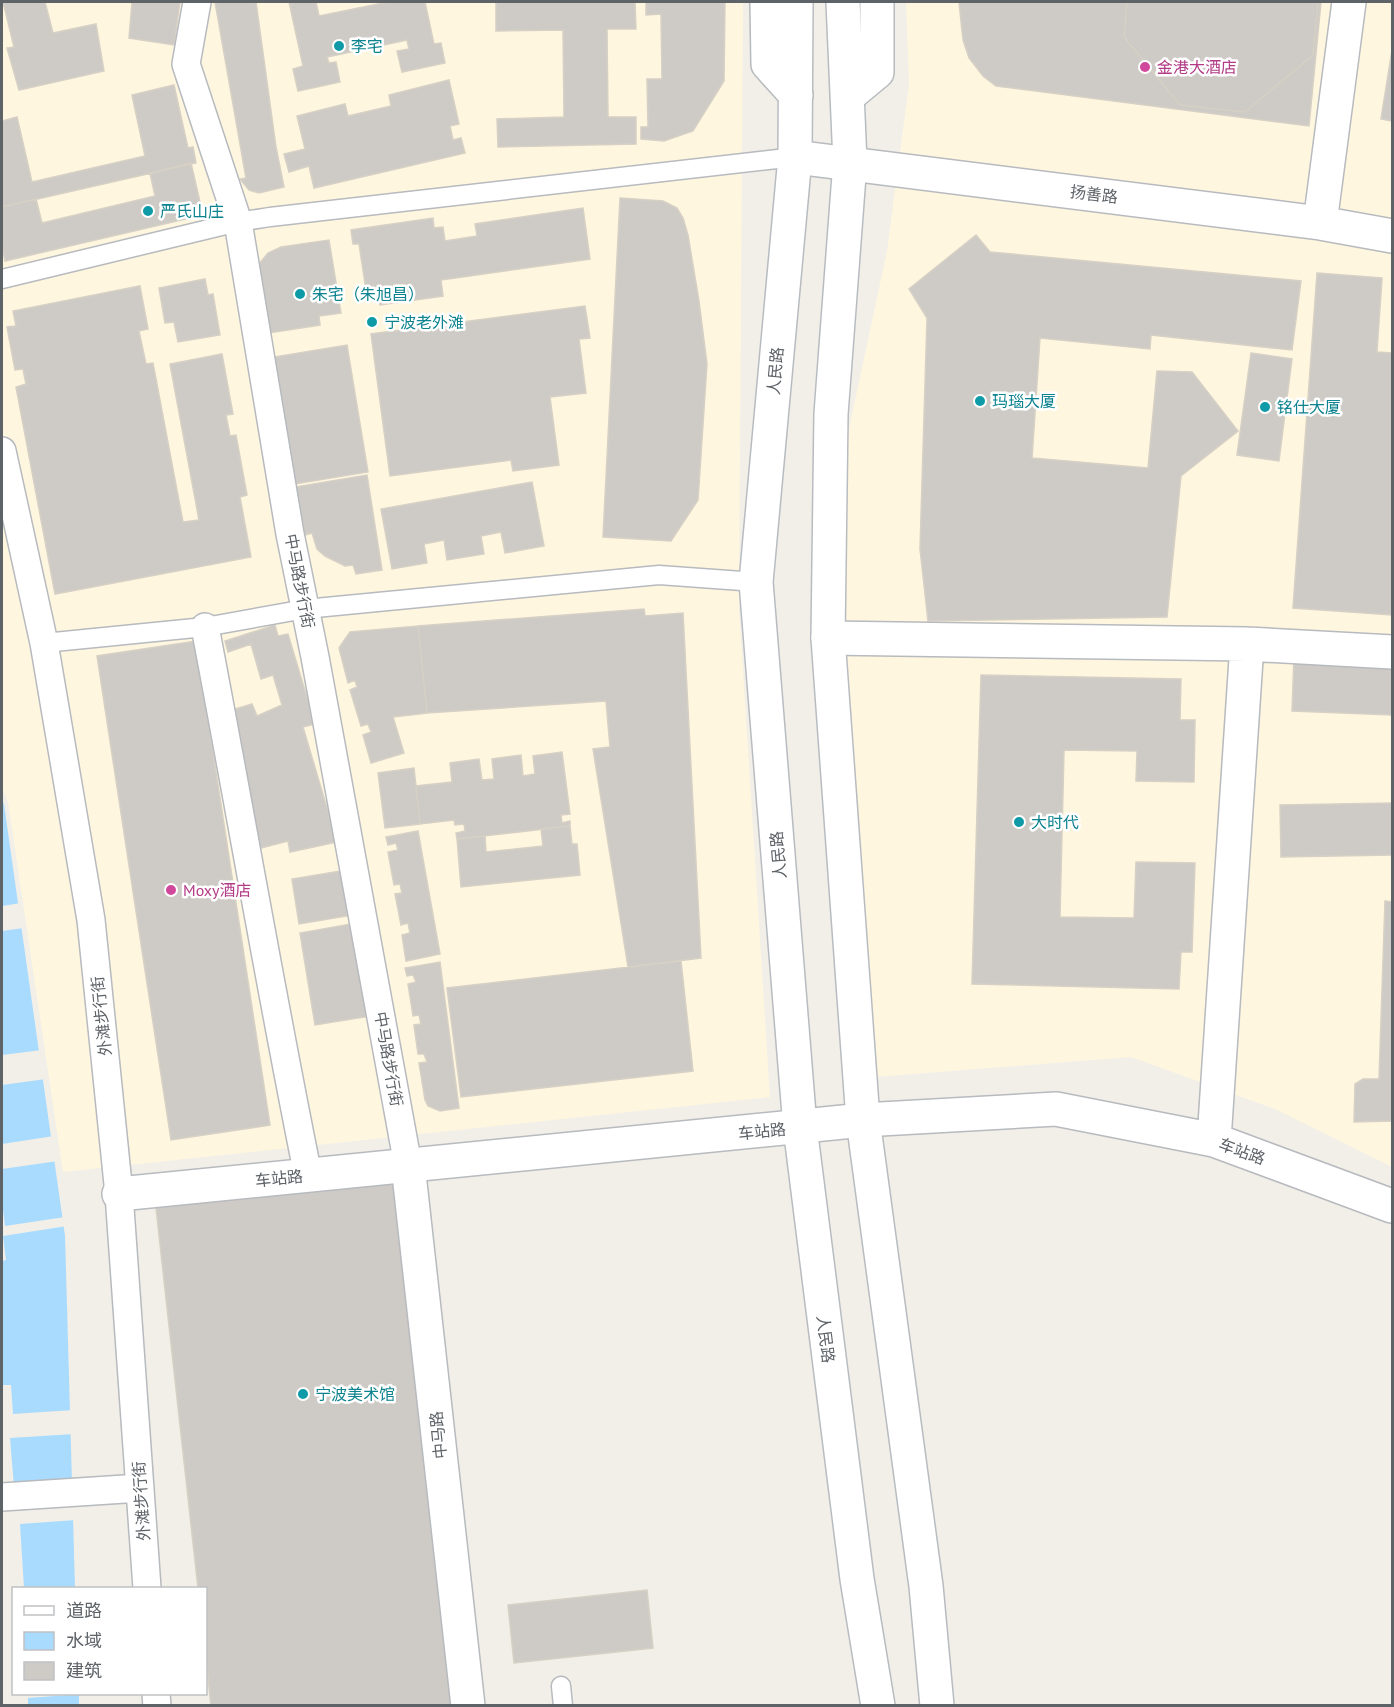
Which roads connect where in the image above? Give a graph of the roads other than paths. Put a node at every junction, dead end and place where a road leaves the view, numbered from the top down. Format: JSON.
{"nodes":[{"id":1,"x":197,"y":2,"type":"edge"},
{"id":2,"x":767,"y":2,"type":"edge"},
{"id":3,"x":796,"y":2,"type":"edge"},
{"id":4,"x":843,"y":2,"type":"edge"},
{"id":5,"x":877,"y":2,"type":"edge"},
{"id":6,"x":1349,"y":2,"type":"edge"},
{"id":7,"x":796,"y":95,"type":"junction"},
{"id":8,"x":848,"y":96,"type":"junction"},
{"id":9,"x":795,"y":157,"type":"junction"},
{"id":10,"x":850,"y":162,"type":"junction"},
{"id":11,"x":238,"y":222,"type":"junction"},
{"id":12,"x":1320,"y":223,"type":"junction"},
{"id":13,"x":1392,"y":236,"type":"edge"},
{"id":14,"x":2,"y":279,"type":"edge"},
{"id":15,"x":2,"y":451,"type":"edge"},
{"id":16,"x":756,"y":582,"type":"junction"},
{"id":17,"x":305,"y":609,"type":"junction"},
{"id":18,"x":205,"y":627,"type":"junction"},
{"id":19,"x":828,"y":638,"type":"junction"},
{"id":20,"x":44,"y":643,"type":"junction"},
{"id":21,"x":1247,"y":644,"type":"junction"},
{"id":22,"x":1392,"y":652,"type":"edge"},
{"id":23,"x":863,"y":1120,"type":"junction"},
{"id":24,"x":800,"y":1127,"type":"junction"},
{"id":25,"x":1214,"y":1140,"type":"junction"},
{"id":26,"x":408,"y":1166,"type":"junction"},
{"id":27,"x":308,"y":1175,"type":"junction"},
{"id":28,"x":119,"y":1194,"type":"junction"},
{"id":29,"x":1392,"y":1206,"type":"edge"},
{"id":30,"x":140,"y":1488,"type":"junction"},
{"id":31,"x":2,"y":1497,"type":"edge"},
{"id":32,"x":147,"y":1587,"type":"edge"},
{"id":33,"x":561,"y":1686,"type":"dead end"},
{"id":34,"x":468,"y":1706,"type":"edge"},
{"id":35,"x":562,"y":1706,"type":"edge"},
{"id":36,"x":878,"y":1706,"type":"edge"},
{"id":37,"x":937,"y":1706,"type":"edge"}],
"edges":[{"from":1,"to":11,"type":"street","name":"中马路步行街"},
{"from":2,"to":7,"type":"street"},
{"from":3,"to":7,"type":"street","name":"人民路"},
{"from":4,"to":8,"type":"street"},
{"from":5,"to":8,"type":"street"},
{"from":6,"to":12,"type":"street"},
{"from":7,"to":9,"type":"street","name":"人民路"},
{"from":8,"to":10,"type":"street"},
{"from":9,"to":10,"type":"street","name":"扬善路"},
{"from":9,"to":11,"type":"lane"},
{"from":9,"to":16,"type":"street","name":"人民路"},
{"from":10,"to":12,"type":"street","name":"扬善路"},
{"from":10,"to":19,"type":"street"},
{"from":11,"to":14,"type":"lane"},
{"from":11,"to":17,"type":"street","name":"中马路步行街"},
{"from":12,"to":13,"type":"street","name":"扬善路"},
{"from":15,"to":20,"type":"street","name":"外滩步行街"},
{"from":16,"to":17,"type":"lane"},
{"from":16,"to":24,"type":"street","name":"人民路"},
{"from":17,"to":18,"type":"lane"},
{"from":17,"to":26,"type":"street","name":"中马路步行街"},
{"from":18,"to":20,"type":"lane"},
{"from":18,"to":27,"type":"street"},
{"from":19,"to":21,"type":"street"},
{"from":19,"to":23,"type":"street"},
{"from":20,"to":28,"type":"street","name":"外滩步行街"},
{"from":21,"to":22,"type":"street"},
{"from":21,"to":25,"type":"street"},
{"from":23,"to":24,"type":"street","name":"车站路"},
{"from":23,"to":25,"type":"street","name":"车站路"},
{"from":23,"to":37,"type":"street"},
{"from":24,"to":26,"type":"street","name":"车站路"},
{"from":24,"to":36,"type":"street","name":"人民路"},
{"from":25,"to":29,"type":"street","name":"车站路"},
{"from":26,"to":27,"type":"street","name":"车站路"},
{"from":26,"to":34,"type":"street","name":"中马路"},
{"from":27,"to":28,"type":"street","name":"车站路"},
{"from":28,"to":30,"type":"street","name":"外滩步行街"},
{"from":30,"to":31,"type":"street"},
{"from":30,"to":32,"type":"street","name":"外滩步行街"},
{"from":33,"to":35,"type":"lane"}]}
